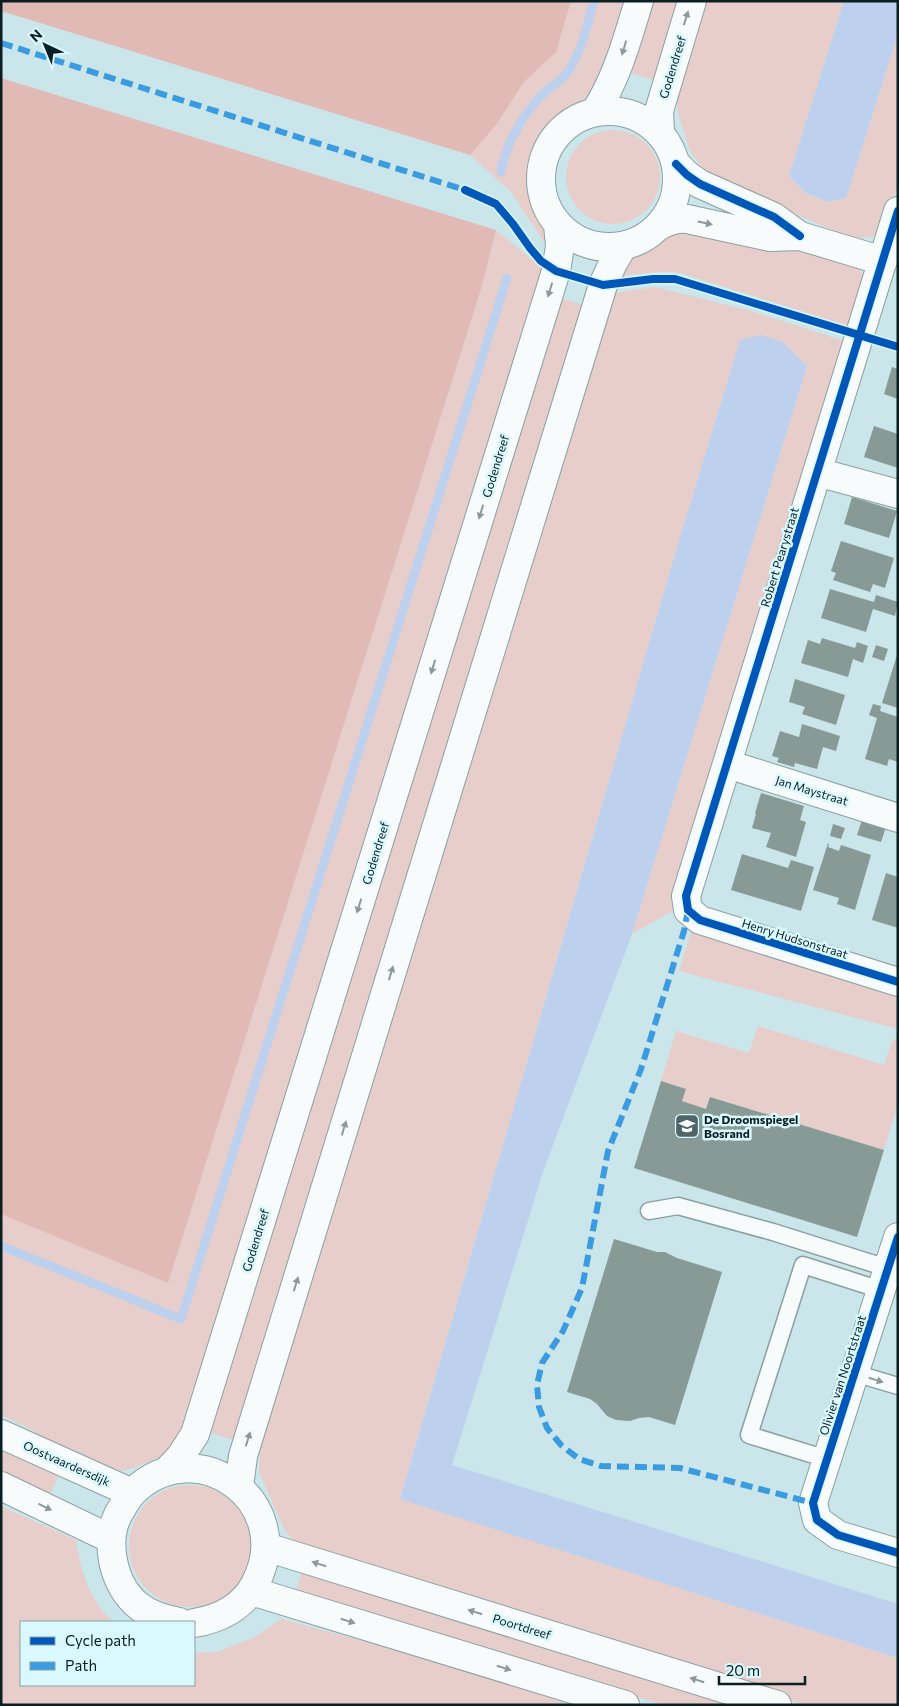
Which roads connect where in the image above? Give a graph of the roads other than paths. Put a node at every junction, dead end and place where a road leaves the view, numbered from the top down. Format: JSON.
{"nodes":[{"id":1,"x":639,"y":1,"type":"edge"},
{"id":2,"x":692,"y":1,"type":"edge"},
{"id":3,"x":595,"y":112,"type":"junction"},
{"id":4,"x":660,"y":133,"type":"junction"},
{"id":5,"x":676,"y":164,"type":"junction"},
{"id":6,"x":898,"y":211,"type":"edge"},
{"id":7,"x":558,"y":225,"type":"junction"},
{"id":8,"x":658,"y":226,"type":"junction"},
{"id":9,"x":800,"y":236,"type":"junction"},
{"id":10,"x":623,"y":246,"type":"junction"},
{"id":11,"x":882,"y":261,"type":"junction"},
{"id":12,"x":817,"y":472,"type":"junction"},
{"id":13,"x":898,"y":494,"type":"edge"},
{"id":14,"x":727,"y":764,"type":"junction"},
{"id":15,"x":898,"y":818,"type":"edge"},
{"id":16,"x":688,"y":910,"type":"joint"},
{"id":17,"x":898,"y":982,"type":"edge"},
{"id":18,"x":648,"y":1211,"type":"dead end"},
{"id":19,"x":898,"y":1238,"type":"edge"},
{"id":20,"x":888,"y":1278,"type":"edge"},
{"id":21,"x":854,"y":1373,"type":"junction"},
{"id":22,"x":898,"y":1386,"type":"edge"},
{"id":23,"x":1,"y":1434,"type":"edge"},
{"id":24,"x":827,"y":1460,"type":"junction"},
{"id":25,"x":166,"y":1472,"type":"junction"},
{"id":26,"x":1,"y":1486,"type":"edge"},
{"id":27,"x":239,"y":1487,"type":"junction"},
{"id":28,"x":132,"y":1493,"type":"junction"},
{"id":29,"x":111,"y":1539,"type":"junction"},
{"id":30,"x":266,"y":1547,"type":"junction"},
{"id":31,"x":898,"y":1553,"type":"edge"},
{"id":32,"x":251,"y":1591,"type":"junction"},
{"id":33,"x":173,"y":1621,"type":"edge"},
{"id":34,"x":195,"y":1623,"type":"edge"},
{"id":35,"x":625,"y":1705,"type":"edge"},
{"id":36,"x":777,"y":1705,"type":"edge"}],
"edges":[{"from":1,"to":3,"type":"main road","one_way":true},
{"from":4,"to":2,"type":"main road","name":"Godendreef","one_way":true},
{"from":3,"to":4,"type":"main road"},
{"from":3,"to":7,"type":"main road"},
{"from":4,"to":5,"type":"main road"},
{"from":5,"to":8,"type":"main road"},
{"from":5,"to":9,"type":"main road"},
{"from":6,"to":11,"type":"main road","name":"Robert Pearystraat"},
{"from":7,"to":10,"type":"main road"},
{"from":7,"to":25,"type":"main road","name":"Godendreef","one_way":true},
{"from":8,"to":9,"type":"main road","one_way":true},
{"from":8,"to":10,"type":"main road"},
{"from":9,"to":11,"type":"main road"},
{"from":27,"to":10,"type":"main road","one_way":true},
{"from":11,"to":12,"type":"main road","name":"Robert Pearystraat"},
{"from":12,"to":13,"type":"main road"},
{"from":12,"to":14,"type":"main road","name":"Robert Pearystraat"},
{"from":14,"to":15,"type":"main road","name":"Jan Maystraat"},
{"from":14,"to":16,"type":"main road","name":"Robert Pearystraat"},
{"from":16,"to":17,"type":"main road","name":"Henry Hudsonstraat"},
{"from":18,"to":20,"type":"lane"},
{"from":19,"to":20,"type":"main road","name":"Olivier van Noortstraat"},
{"from":20,"to":21,"type":"main road","name":"Olivier van Noortstraat"},
{"from":20,"to":24,"type":"lane"},
{"from":21,"to":22,"type":"lane","one_way":true},
{"from":21,"to":24,"type":"main road","name":"Olivier van Noortstraat"},
{"from":23,"to":28,"type":"main road","name":"Oostvaardersdijk"},
{"from":24,"to":31,"type":"main road","name":"Olivier van Noortstraat"},
{"from":25,"to":27,"type":"main road"},
{"from":25,"to":28,"type":"main road"},
{"from":26,"to":29,"type":"main road","one_way":true},
{"from":27,"to":30,"type":"main road"},
{"from":28,"to":29,"type":"main road"},
{"from":29,"to":33,"type":"main road"},
{"from":30,"to":32,"type":"main road"},
{"from":36,"to":30,"type":"main road","name":"Poortdreef","one_way":true},
{"from":32,"to":34,"type":"main road"},
{"from":32,"to":35,"type":"main road","one_way":true}]}
